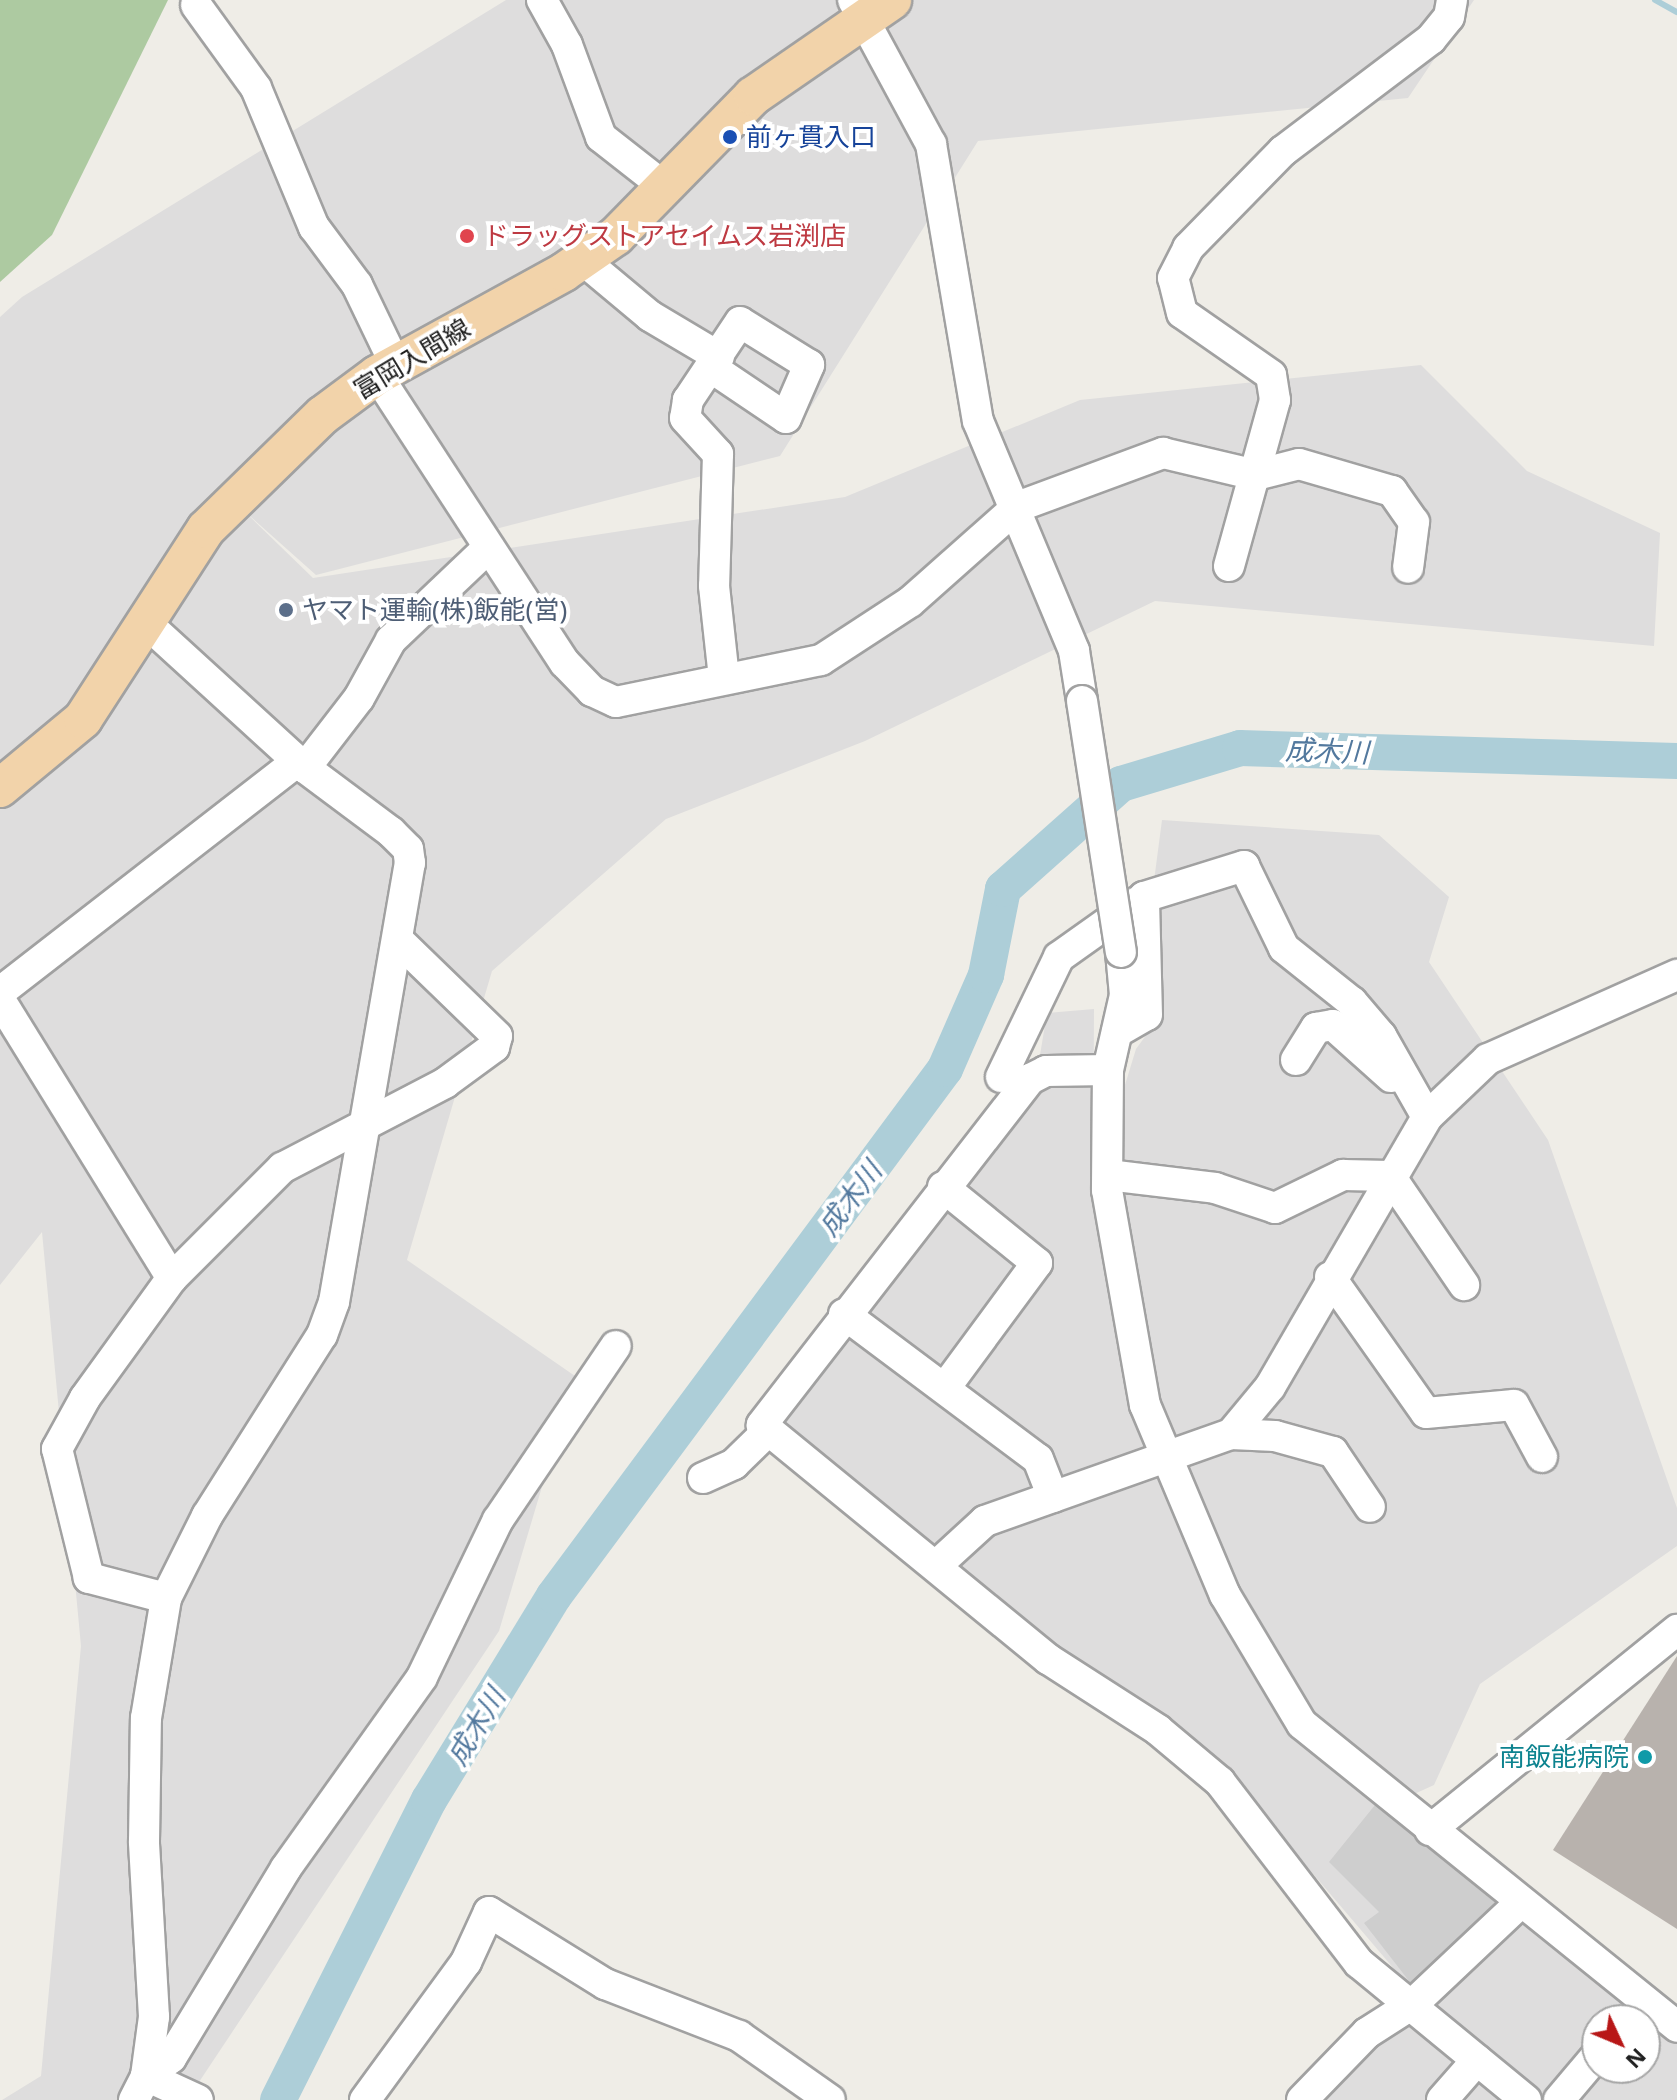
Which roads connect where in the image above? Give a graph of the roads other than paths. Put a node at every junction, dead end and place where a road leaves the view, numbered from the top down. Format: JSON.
{"nodes":[{"id":1,"x":542,"y":0,"type":"edge"},
{"id":2,"x":1452,"y":0,"type":"edge"},
{"id":3,"x":196,"y":5,"type":"dead end"},
{"id":4,"x":868,"y":6,"type":"edge"},
{"id":5,"x":666,"y":188,"type":"junction"},
{"id":6,"x":583,"y":260,"type":"junction"},
{"id":7,"x":386,"y":369,"type":"junction"},
{"id":8,"x":1256,"y":475,"type":"junction"},
{"id":9,"x":1017,"y":507,"type":"junction"},
{"id":10,"x":488,"y":548,"type":"junction"},
{"id":11,"x":1229,"y":566,"type":"dead end"},
{"id":12,"x":1408,"y":568,"type":"dead end"},
{"id":13,"x":146,"y":623,"type":"junction"},
{"id":14,"x":724,"y":678,"type":"junction"},
{"id":15,"x":302,"y":764,"type":"junction"},
{"id":16,"x":0,"y":788,"type":"edge"},
{"id":17,"x":1144,"y":897,"type":"junction"},
{"id":18,"x":399,"y":941,"type":"junction"},
{"id":19,"x":1677,"y":975,"type":"edge"},
{"id":20,"x":0,"y":992,"type":"edge"},
{"id":21,"x":0,"y":1000,"type":"edge"},
{"id":22,"x":1117,"y":1032,"type":"junction"},
{"id":23,"x":1296,"y":1060,"type":"dead end"},
{"id":24,"x":1108,"y":1070,"type":"junction"},
{"id":25,"x":1001,"y":1077,"type":"dead end"},
{"id":26,"x":1427,"y":1117,"type":"junction"},
{"id":27,"x":368,"y":1121,"type":"junction"},
{"id":28,"x":1108,"y":1175,"type":"junction"},
{"id":29,"x":1390,"y":1176,"type":"junction"},
{"id":30,"x":943,"y":1187,"type":"junction"},
{"id":31,"x":1330,"y":1277,"type":"junction"},
{"id":32,"x":172,"y":1278,"type":"junction"},
{"id":33,"x":1464,"y":1285,"type":"dead end"},
{"id":34,"x":844,"y":1314,"type":"junction"},
{"id":35,"x":616,"y":1346,"type":"dead end"},
{"id":36,"x":945,"y":1388,"type":"junction"},
{"id":37,"x":769,"y":1430,"type":"junction"},
{"id":38,"x":1231,"y":1434,"type":"junction"},
{"id":39,"x":1169,"y":1456,"type":"junction"},
{"id":40,"x":1542,"y":1457,"type":"dead end"},
{"id":41,"x":703,"y":1478,"type":"dead end"},
{"id":42,"x":1053,"y":1497,"type":"junction"},
{"id":43,"x":1370,"y":1507,"type":"dead end"},
{"id":44,"x":937,"y":1565,"type":"junction"},
{"id":45,"x":166,"y":1598,"type":"junction"},
{"id":46,"x":1677,"y":1630,"type":"edge"},
{"id":47,"x":1430,"y":1830,"type":"junction"},
{"id":48,"x":1521,"y":1902,"type":"junction"},
{"id":49,"x":1414,"y":2003,"type":"junction"},
{"id":50,"x":1628,"y":2004,"type":"edge"},
{"id":51,"x":1477,"y":2060,"type":"junction"},
{"id":52,"x":1581,"y":2074,"type":"edge"},
{"id":53,"x":140,"y":2088,"type":"edge"},
{"id":54,"x":198,"y":2100,"type":"edge"},
{"id":55,"x":365,"y":2100,"type":"edge"},
{"id":56,"x":830,"y":2100,"type":"edge"},
{"id":57,"x":1302,"y":2100,"type":"edge"},
{"id":58,"x":1442,"y":2100,"type":"edge"},
{"id":59,"x":1526,"y":2100,"type":"edge"},
{"id":60,"x":1559,"y":2100,"type":"edge"}],
"edges":[{"from":1,"to":5,"type":"street"},
{"from":2,"to":8,"type":"street"},
{"from":3,"to":7,"type":"street"},
{"from":4,"to":5,"type":"main road","name":"富岡入間線"},
{"from":4,"to":9,"type":"street"},
{"from":5,"to":6,"type":"main road","name":"富岡入間線"},
{"from":6,"to":7,"type":"main road","name":"富岡入間線"},
{"from":6,"to":14,"type":"street"},
{"from":7,"to":10,"type":"street"},
{"from":7,"to":13,"type":"main road","name":"富岡入間線"},
{"from":8,"to":9,"type":"street"},
{"from":8,"to":11,"type":"street"},
{"from":8,"to":12,"type":"street"},
{"from":9,"to":14,"type":"street"},
{"from":9,"to":22,"type":"street","bridge":true},
{"from":10,"to":14,"type":"street"},
{"from":10,"to":15,"type":"street"},
{"from":13,"to":15,"type":"street"},
{"from":13,"to":16,"type":"main road","name":"富岡入間線"},
{"from":15,"to":18,"type":"street"},
{"from":15,"to":20,"type":"street"},
{"from":17,"to":22,"type":"street"},
{"from":17,"to":25,"type":"street"},
{"from":17,"to":26,"type":"street"},
{"from":18,"to":27,"type":"street"},
{"from":18,"to":27,"type":"street"},
{"from":19,"to":26,"type":"street"},
{"from":21,"to":32,"type":"street"},
{"from":22,"to":24,"type":"street"},
{"from":23,"to":26,"type":"street"},
{"from":24,"to":28,"type":"street"},
{"from":24,"to":30,"type":"street"},
{"from":26,"to":29,"type":"street"},
{"from":27,"to":32,"type":"street"},
{"from":27,"to":45,"type":"street"},
{"from":28,"to":29,"type":"street"},
{"from":28,"to":39,"type":"street"},
{"from":29,"to":31,"type":"street"},
{"from":29,"to":33,"type":"street"},
{"from":30,"to":34,"type":"street"},
{"from":30,"to":36,"type":"street"},
{"from":31,"to":38,"type":"street"},
{"from":31,"to":40,"type":"street"},
{"from":32,"to":45,"type":"street"},
{"from":34,"to":36,"type":"street"},
{"from":34,"to":37,"type":"street"},
{"from":35,"to":53,"type":"street"},
{"from":36,"to":42,"type":"street"},
{"from":37,"to":41,"type":"street"},
{"from":37,"to":44,"type":"street"},
{"from":38,"to":39,"type":"street"},
{"from":38,"to":43,"type":"street"},
{"from":39,"to":42,"type":"street"},
{"from":39,"to":47,"type":"street"},
{"from":42,"to":44,"type":"street"},
{"from":44,"to":49,"type":"street"},
{"from":45,"to":53,"type":"street"},
{"from":46,"to":47,"type":"street"},
{"from":47,"to":48,"type":"street"},
{"from":48,"to":49,"type":"street"},
{"from":48,"to":50,"type":"street"},
{"from":49,"to":51,"type":"street"},
{"from":49,"to":57,"type":"street"},
{"from":51,"to":58,"type":"street"},
{"from":51,"to":59,"type":"street"},
{"from":52,"to":60,"type":"street"},
{"from":53,"to":54,"type":"street"},
{"from":55,"to":56,"type":"street"}]}
